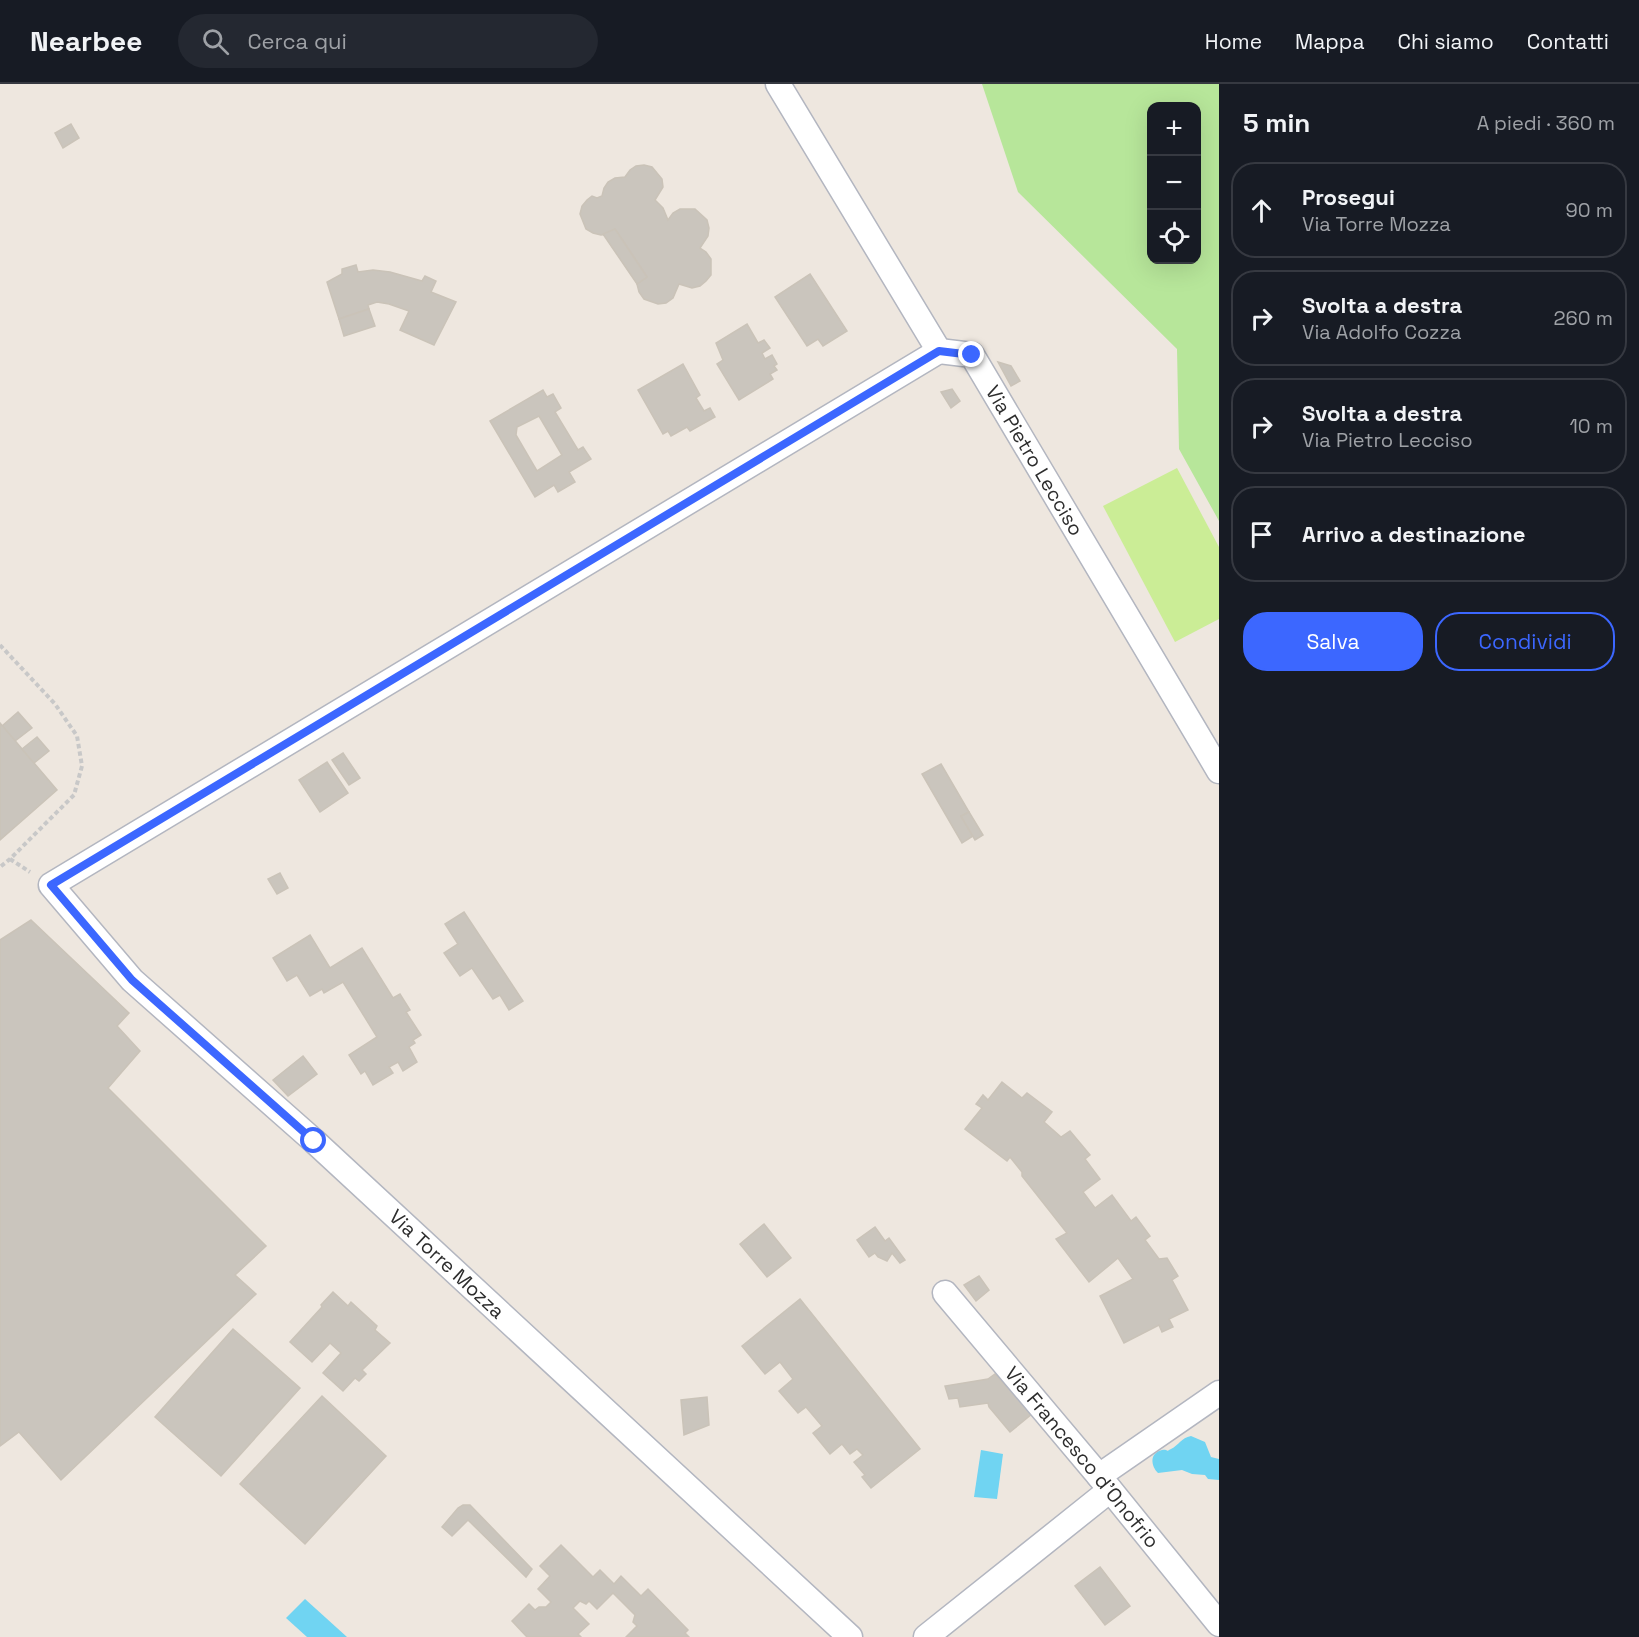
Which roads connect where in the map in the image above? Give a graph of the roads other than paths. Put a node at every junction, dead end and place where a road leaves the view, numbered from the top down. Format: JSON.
{"nodes":[{"id":1,"x":778,"y":84,"type":"edge"},
{"id":2,"x":939,"y":351,"type":"junction"},
{"id":3,"x":1219,"y":771,"type":"edge"},
{"id":4,"x":945,"y":1293,"type":"dead end"},
{"id":5,"x":1219,"y":1393,"type":"edge"},
{"id":6,"x":1104,"y":1483,"type":"junction"},
{"id":7,"x":1219,"y":1624,"type":"edge"},
{"id":8,"x":850,"y":1637,"type":"edge"},
{"id":9,"x":926,"y":1637,"type":"edge"}],
"edges":[{"from":1,"to":2,"type":"street"},
{"from":2,"to":3,"type":"street","name":"Via Pietro Lecciso"},
{"from":2,"to":8,"type":"street","name":"Via Torre Mozza"},
{"from":4,"to":6,"type":"street","name":"Via Francesco d'Onofrio"},
{"from":5,"to":6,"type":"street"},
{"from":6,"to":7,"type":"street","name":"Via Francesco d'Onofrio"},
{"from":6,"to":9,"type":"street"}]}
